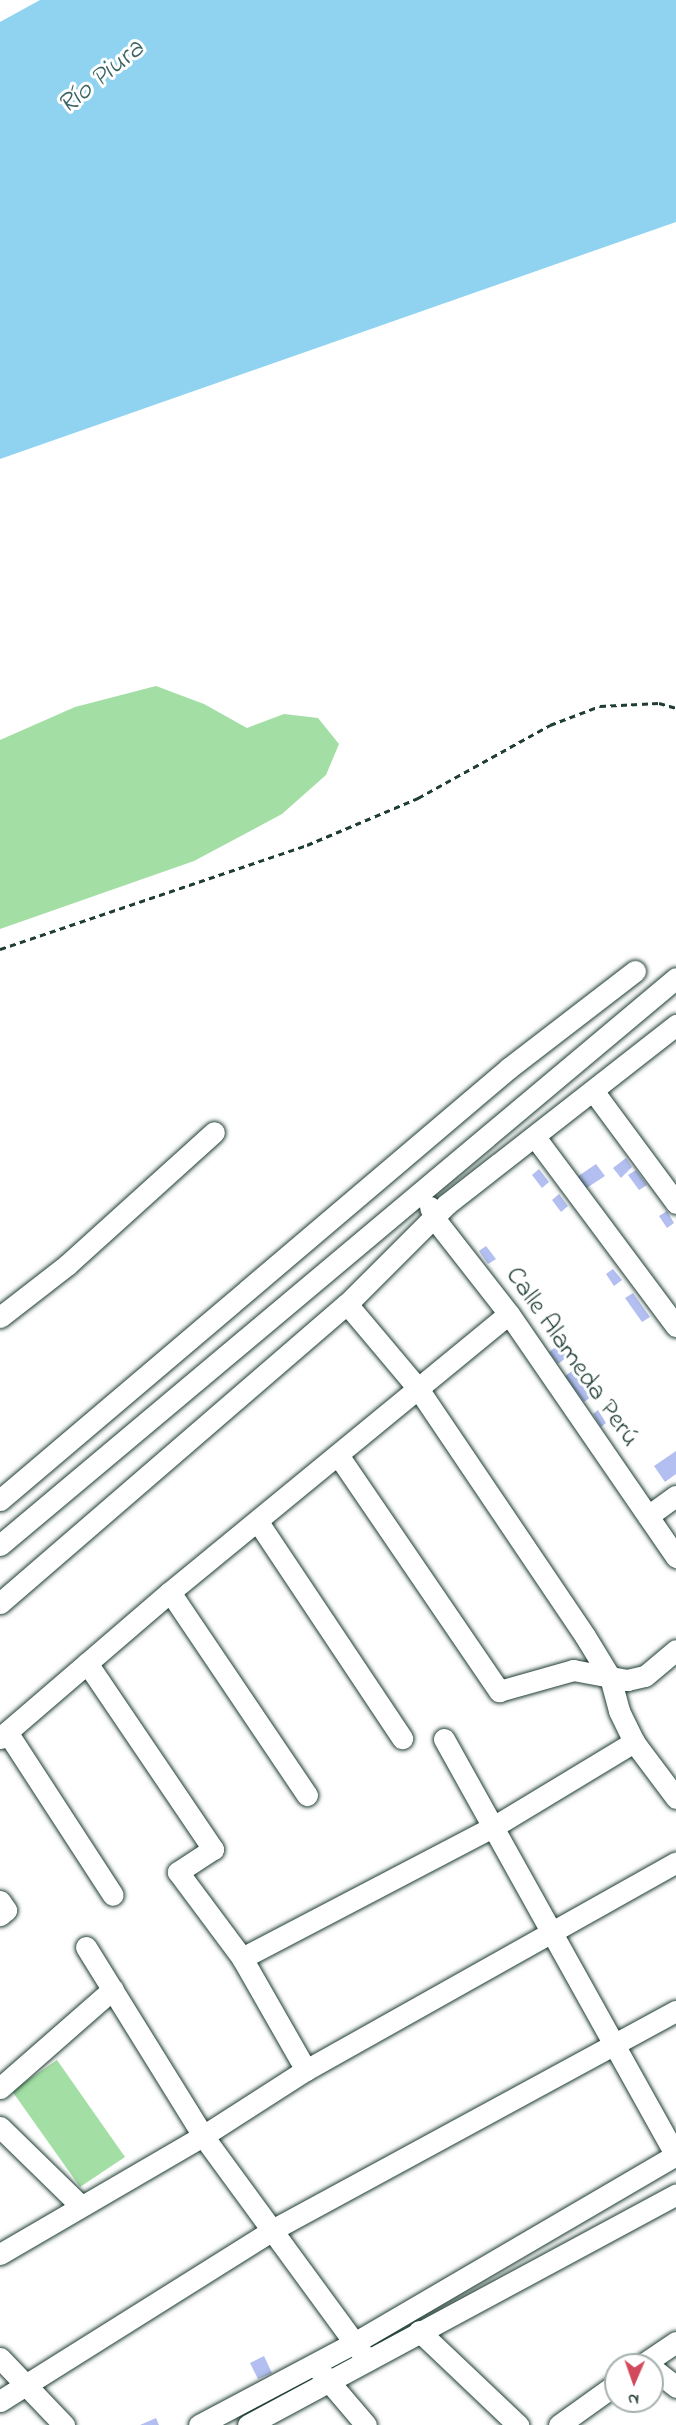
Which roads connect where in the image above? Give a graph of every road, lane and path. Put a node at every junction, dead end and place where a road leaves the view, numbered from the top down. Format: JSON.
{"nodes":[{"id":1,"x":676,"y":708,"type":"edge"},
{"id":2,"x":0,"y":949,"type":"edge"},
{"id":3,"x":635,"y":971,"type":"dead end"},
{"id":4,"x":676,"y":978,"type":"edge"},
{"id":5,"x":676,"y":1025,"type":"edge"},
{"id":6,"x":594,"y":1092,"type":"junction"},
{"id":7,"x":214,"y":1132,"type":"dead end"},
{"id":8,"x":535,"y":1137,"type":"junction"},
{"id":9,"x":423,"y":1189,"type":"junction"},
{"id":10,"x":676,"y":1203,"type":"edge"},
{"id":11,"x":434,"y":1218,"type":"junction"},
{"id":12,"x":347,"y":1304,"type":"junction"},
{"id":13,"x":509,"y":1314,"type":"junction"},
{"id":14,"x":0,"y":1317,"type":"edge"},
{"id":15,"x":676,"y":1326,"type":"edge"},
{"id":16,"x":417,"y":1387,"type":"junction"},
{"id":17,"x":338,"y":1455,"type":"junction"},
{"id":18,"x":676,"y":1496,"type":"edge"},
{"id":19,"x":0,"y":1500,"type":"edge"},
{"id":20,"x":648,"y":1516,"type":"junction"},
{"id":21,"x":258,"y":1522,"type":"junction"},
{"id":22,"x":0,"y":1545,"type":"edge"},
{"id":23,"x":676,"y":1557,"type":"edge"},
{"id":24,"x":170,"y":1592,"type":"junction"},
{"id":25,"x":0,"y":1604,"type":"edge"},
{"id":26,"x":676,"y":1650,"type":"edge"},
{"id":27,"x":87,"y":1663,"type":"junction"},
{"id":28,"x":610,"y":1677,"type":"junction"},
{"id":29,"x":4,"y":1735,"type":"edge"},
{"id":30,"x":402,"y":1738,"type":"dead end"},
{"id":31,"x":444,"y":1739,"type":"dead end"},
{"id":32,"x":634,"y":1742,"type":"junction"},
{"id":33,"x":306,"y":1795,"type":"dead end"},
{"id":34,"x":676,"y":1798,"type":"edge"},
{"id":35,"x":494,"y":1827,"type":"junction"},
{"id":36,"x":676,"y":1862,"type":"edge"},
{"id":37,"x":113,"y":1895,"type":"dead end"},
{"id":38,"x":0,"y":1901,"type":"edge"},
{"id":39,"x":0,"y":1915,"type":"edge"},
{"id":40,"x":551,"y":1932,"type":"junction"},
{"id":41,"x":86,"y":1947,"type":"dead end"},
{"id":42,"x":242,"y":1958,"type":"junction"},
{"id":43,"x":112,"y":1989,"type":"junction"},
{"id":44,"x":676,"y":2012,"type":"edge"},
{"id":45,"x":617,"y":2044,"type":"junction"},
{"id":46,"x":306,"y":2070,"type":"junction"},
{"id":47,"x":0,"y":2088,"type":"edge"},
{"id":48,"x":0,"y":2127,"type":"edge"},
{"id":49,"x":203,"y":2136,"type":"junction"},
{"id":50,"x":676,"y":2155,"type":"edge"},
{"id":51,"x":676,"y":2195,"type":"edge"},
{"id":52,"x":81,"y":2206,"type":"junction"},
{"id":53,"x":274,"y":2229,"type":"junction"},
{"id":54,"x":0,"y":2253,"type":"edge"},
{"id":55,"x":419,"y":2331,"type":"junction"},
{"id":56,"x":676,"y":2342,"type":"edge"},
{"id":57,"x":354,"y":2343,"type":"junction"},
{"id":58,"x":662,"y":2353,"type":"edge"},
{"id":59,"x":0,"y":2358,"type":"edge"},
{"id":60,"x":367,"y":2360,"type":"junction"},
{"id":61,"x":314,"y":2364,"type":"junction"},
{"id":62,"x":664,"y":2378,"type":"edge"},
{"id":63,"x":328,"y":2381,"type":"junction"},
{"id":64,"x":26,"y":2385,"type":"junction"},
{"id":65,"x":676,"y":2387,"type":"edge"},
{"id":66,"x":604,"y":2393,"type":"edge"},
{"id":67,"x":0,"y":2401,"type":"edge"},
{"id":68,"x":239,"y":2404,"type":"junction"},
{"id":69,"x":251,"y":2424,"type":"edge"},
{"id":70,"x":64,"y":2425,"type":"edge"},
{"id":71,"x":199,"y":2425,"type":"edge"},
{"id":72,"x":366,"y":2425,"type":"edge"},
{"id":73,"x":518,"y":2425,"type":"edge"},
{"id":74,"x":559,"y":2425,"type":"edge"}],
"edges":[{"from":1,"to":2,"type":"path"},
{"from":3,"to":19,"type":"street"},
{"from":4,"to":9,"type":"street"},
{"from":5,"to":6,"type":"street"},
{"from":6,"to":8,"type":"street"},
{"from":6,"to":10,"type":"street"},
{"from":7,"to":14,"type":"street"},
{"from":8,"to":11,"type":"street"},
{"from":8,"to":15,"type":"street"},
{"from":9,"to":11,"type":"street","name":"Calle Alameda Perú"},
{"from":9,"to":22,"type":"street"},
{"from":11,"to":12,"type":"street"},
{"from":11,"to":13,"type":"street","name":"Calle Alameda Perú"},
{"from":12,"to":16,"type":"street"},
{"from":12,"to":25,"type":"street"},
{"from":13,"to":16,"type":"street"},
{"from":13,"to":20,"type":"street","name":"Calle Alameda Perú"},
{"from":16,"to":17,"type":"street"},
{"from":16,"to":28,"type":"street"},
{"from":17,"to":21,"type":"street"},
{"from":17,"to":28,"type":"street"},
{"from":18,"to":20,"type":"street"},
{"from":20,"to":23,"type":"street","name":"Calle Alameda Perú"},
{"from":21,"to":24,"type":"street"},
{"from":21,"to":30,"type":"street"},
{"from":24,"to":27,"type":"street"},
{"from":24,"to":33,"type":"street"},
{"from":26,"to":28,"type":"street"},
{"from":27,"to":29,"type":"street"},
{"from":27,"to":42,"type":"street"},
{"from":28,"to":32,"type":"street"},
{"from":29,"to":37,"type":"street"},
{"from":31,"to":35,"type":"street"},
{"from":32,"to":34,"type":"street"},
{"from":32,"to":35,"type":"street"},
{"from":35,"to":40,"type":"street"},
{"from":35,"to":42,"type":"street"},
{"from":36,"to":40,"type":"street"},
{"from":38,"to":39,"type":"street"},
{"from":40,"to":45,"type":"street"},
{"from":40,"to":46,"type":"street"},
{"from":41,"to":43,"type":"street"},
{"from":42,"to":46,"type":"street"},
{"from":43,"to":47,"type":"street"},
{"from":43,"to":49,"type":"street"},
{"from":44,"to":45,"type":"street"},
{"from":45,"to":50,"type":"street"},
{"from":45,"to":53,"type":"street"},
{"from":46,"to":49,"type":"street"},
{"from":48,"to":52,"type":"street"},
{"from":49,"to":52,"type":"street"},
{"from":49,"to":53,"type":"street"},
{"from":50,"to":57,"type":"street"},
{"from":51,"to":55,"type":"street"},
{"from":52,"to":54,"type":"street"},
{"from":53,"to":57,"type":"street"},
{"from":53,"to":64,"type":"street"},
{"from":55,"to":60,"type":"street"},
{"from":55,"to":73,"type":"street"},
{"from":56,"to":58,"type":"street"},
{"from":57,"to":60,"type":"street"},
{"from":57,"to":61,"type":"street"},
{"from":59,"to":64,"type":"street"},
{"from":60,"to":63,"type":"street"},
{"from":61,"to":63,"type":"street"},
{"from":61,"to":68,"type":"street"},
{"from":62,"to":65,"type":"street"},
{"from":63,"to":69,"type":"street"},
{"from":63,"to":72,"type":"street"},
{"from":64,"to":67,"type":"street"},
{"from":64,"to":70,"type":"street"},
{"from":66,"to":74,"type":"street"},
{"from":68,"to":69,"type":"street"},
{"from":68,"to":71,"type":"street"}]}
